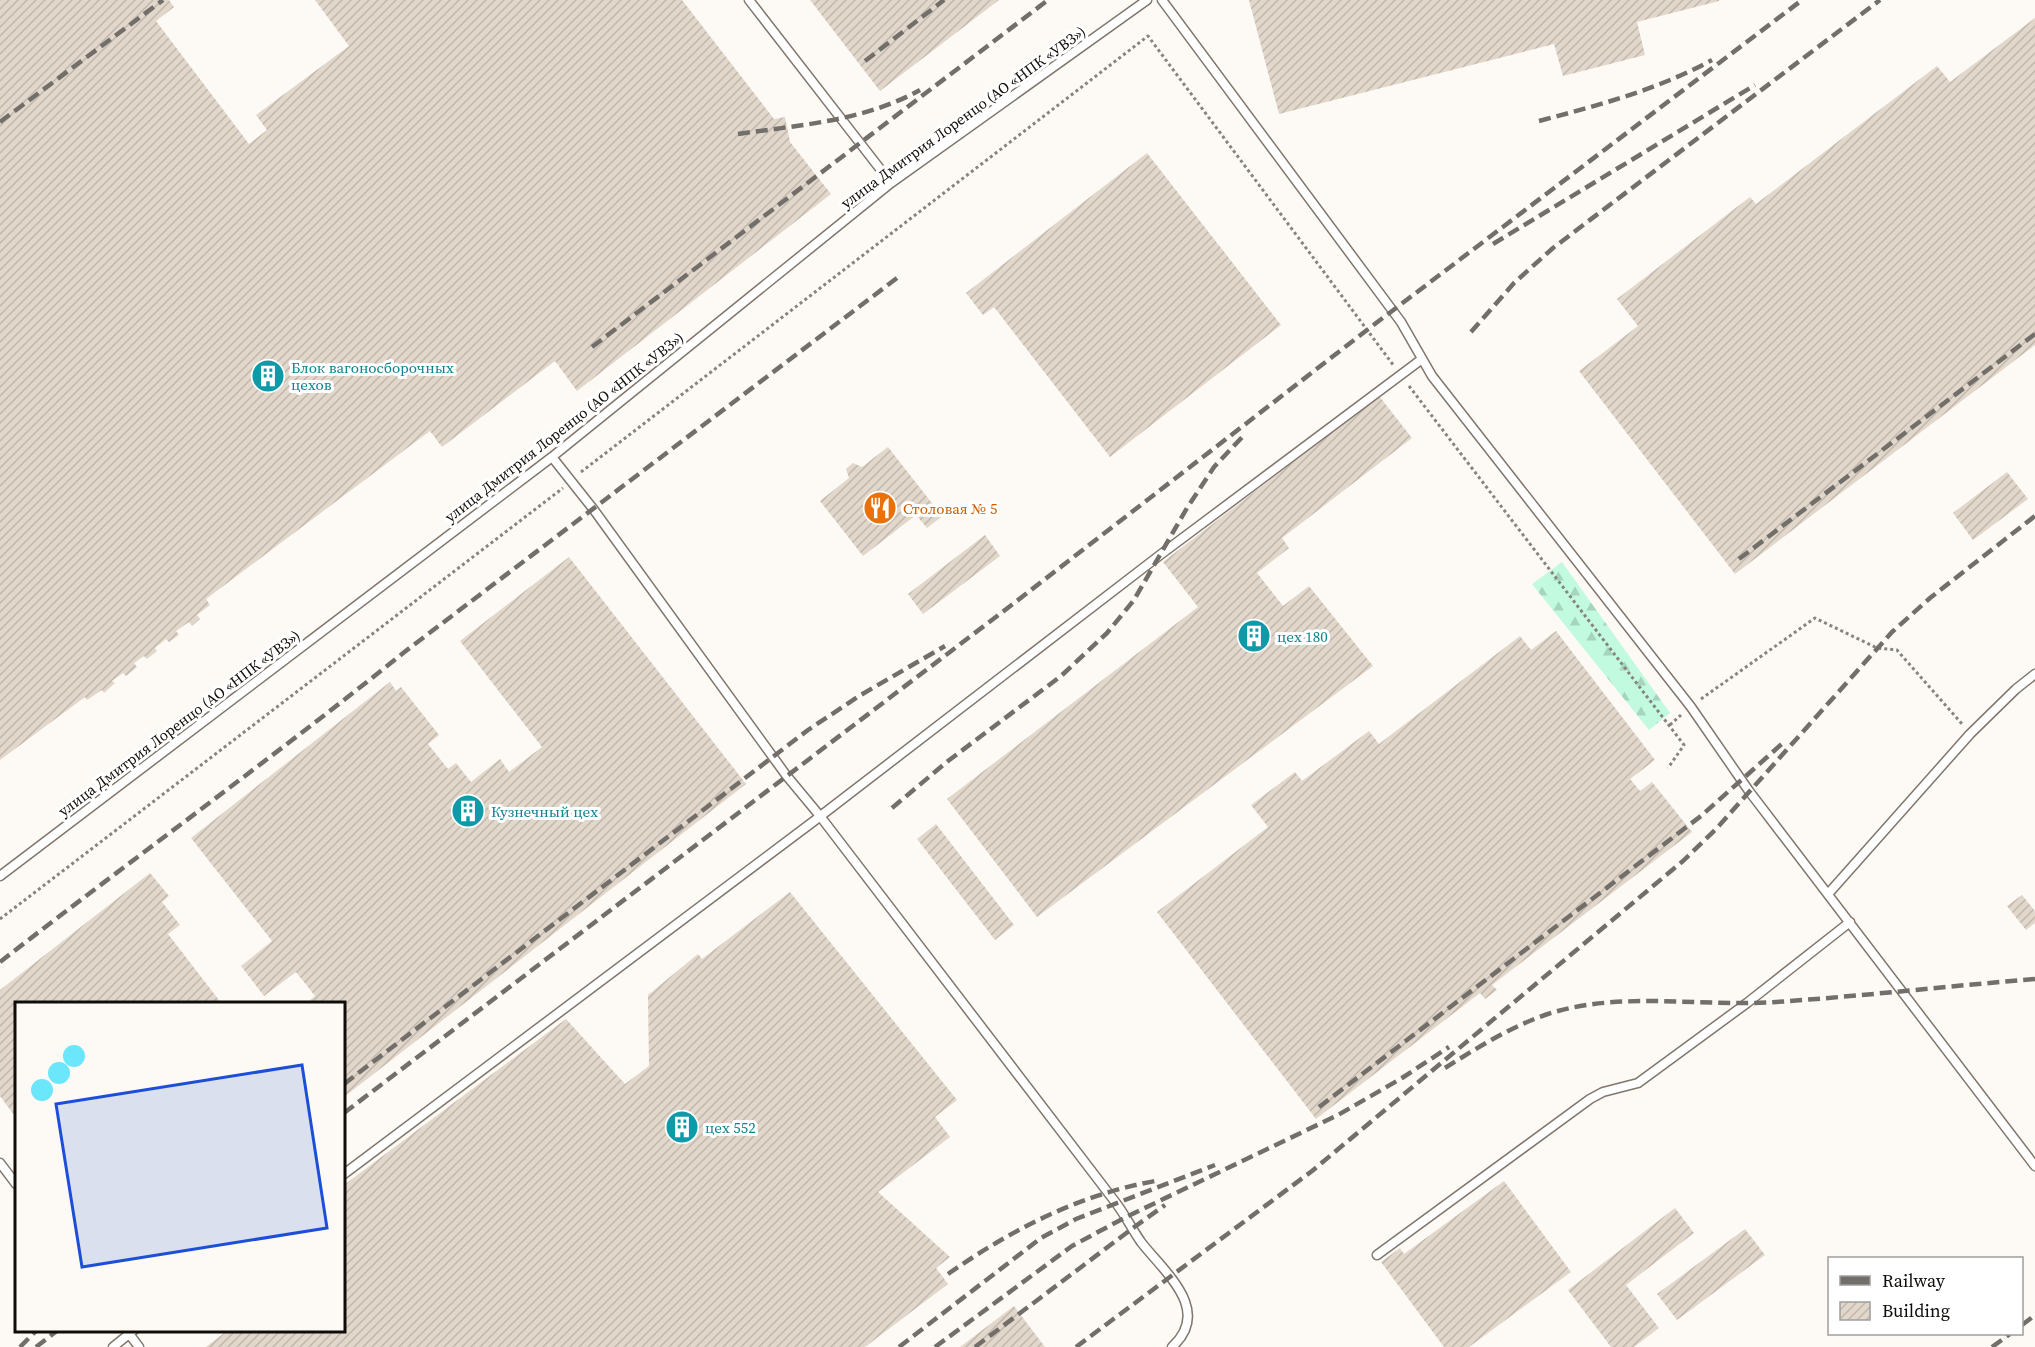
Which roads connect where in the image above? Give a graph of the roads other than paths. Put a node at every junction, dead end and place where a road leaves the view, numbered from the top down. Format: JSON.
{"nodes":[{"id":1,"x":749,"y":0,"type":"edge"},
{"id":2,"x":1147,"y":0,"type":"edge"},
{"id":3,"x":1162,"y":0,"type":"edge"},
{"id":4,"x":891,"y":183,"type":"junction"},
{"id":5,"x":1422,"y":359,"type":"junction"},
{"id":6,"x":552,"y":457,"type":"junction"},
{"id":7,"x":2035,"y":674,"type":"edge"},
{"id":8,"x":820,"y":816,"type":"junction"},
{"id":9,"x":0,"y":876,"type":"edge"},
{"id":10,"x":1828,"y":894,"type":"junction"},
{"id":11,"x":1850,"y":922,"type":"junction"},
{"id":12,"x":0,"y":1163,"type":"edge"},
{"id":13,"x":2035,"y":1166,"type":"edge"},
{"id":14,"x":345,"y":1173,"type":"edge"},
{"id":15,"x":15,"y":1183,"type":"edge"},
{"id":16,"x":1377,"y":1255,"type":"dead end"},
{"id":17,"x":130,"y":1332,"type":"edge"},
{"id":18,"x":112,"y":1347,"type":"edge"},
{"id":19,"x":139,"y":1347,"type":"edge"},
{"id":20,"x":1172,"y":1347,"type":"edge"}],
"edges":[{"from":1,"to":4,"type":"lane"},
{"from":2,"to":4,"type":"lane","name":"улица Дмитрия Лоренцо (АО «НПК «УВЗ»)"},
{"from":3,"to":5,"type":"lane"},
{"from":4,"to":6,"type":"lane","name":"улица Дмитрия Лоренцо (АО «НПК «УВЗ»)"},
{"from":5,"to":8,"type":"lane"},
{"from":5,"to":10,"type":"lane"},
{"from":6,"to":8,"type":"lane"},
{"from":6,"to":9,"type":"lane","name":"улица Дмитрия Лоренцо (АО «НПК «УВЗ»)"},
{"from":7,"to":10,"type":"lane"},
{"from":8,"to":14,"type":"lane"},
{"from":8,"to":20,"type":"lane"},
{"from":10,"to":11,"type":"lane"},
{"from":11,"to":13,"type":"lane"},
{"from":11,"to":16,"type":"lane"},
{"from":12,"to":15,"type":"lane"},
{"from":17,"to":18,"type":"lane"},
{"from":17,"to":19,"type":"lane"}]}
